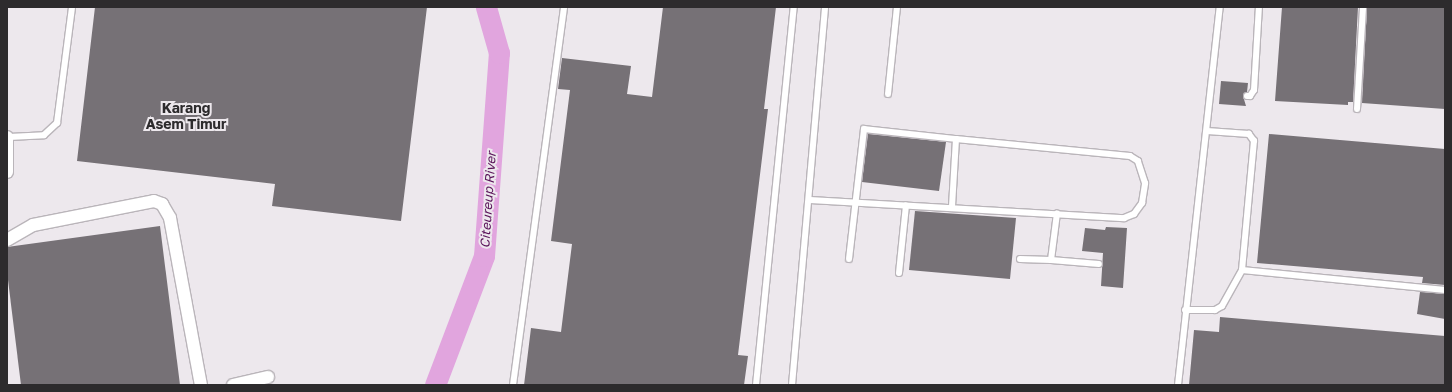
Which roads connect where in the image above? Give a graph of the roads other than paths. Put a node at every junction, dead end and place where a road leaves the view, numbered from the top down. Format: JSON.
{"nodes":[{"id":1,"x":72,"y":7,"type":"edge"},
{"id":2,"x":564,"y":7,"type":"edge"},
{"id":3,"x":794,"y":7,"type":"edge"},
{"id":4,"x":825,"y":7,"type":"edge"},
{"id":5,"x":897,"y":7,"type":"edge"},
{"id":6,"x":1220,"y":7,"type":"edge"},
{"id":7,"x":1259,"y":7,"type":"edge"},
{"id":8,"x":1363,"y":7,"type":"edge"},
{"id":9,"x":888,"y":94,"type":"dead end"},
{"id":10,"x":1247,"y":96,"type":"dead end"},
{"id":11,"x":1357,"y":109,"type":"dead end"},
{"id":12,"x":1207,"y":131,"type":"junction"},
{"id":13,"x":8,"y":137,"type":"edge"},
{"id":14,"x":956,"y":139,"type":"junction"},
{"id":15,"x":7,"y":172,"type":"edge"},
{"id":16,"x":810,"y":200,"type":"junction"},
{"id":17,"x":854,"y":203,"type":"junction"},
{"id":18,"x":906,"y":205,"type":"junction"},
{"id":19,"x":952,"y":207,"type":"junction"},
{"id":20,"x":1057,"y":213,"type":"junction"},
{"id":21,"x":7,"y":240,"type":"edge"},
{"id":22,"x":849,"y":259,"type":"dead end"},
{"id":23,"x":1020,"y":259,"type":"dead end"},
{"id":24,"x":1051,"y":260,"type":"junction"},
{"id":25,"x":1099,"y":264,"type":"dead end"},
{"id":26,"x":1242,"y":270,"type":"junction"},
{"id":27,"x":899,"y":272,"type":"dead end"},
{"id":28,"x":1445,"y":290,"type":"edge"},
{"id":29,"x":1185,"y":310,"type":"junction"},
{"id":30,"x":268,"y":378,"type":"dead end"},
{"id":31,"x":201,"y":385,"type":"edge"},
{"id":32,"x":233,"y":385,"type":"edge"},
{"id":33,"x":513,"y":385,"type":"edge"},
{"id":34,"x":756,"y":385,"type":"edge"},
{"id":35,"x":792,"y":385,"type":"edge"},
{"id":36,"x":1178,"y":385,"type":"edge"}],
"edges":[{"from":1,"to":13,"type":"lane"},
{"from":2,"to":33,"type":"lane"},
{"from":3,"to":34,"type":"lane"},
{"from":4,"to":16,"type":"lane"},
{"from":5,"to":9,"type":"lane"},
{"from":6,"to":12,"type":"lane"},
{"from":7,"to":10,"type":"lane"},
{"from":8,"to":11,"type":"lane"},
{"from":12,"to":26,"type":"lane"},
{"from":12,"to":29,"type":"lane"},
{"from":13,"to":15,"type":"street"},
{"from":14,"to":17,"type":"lane"},
{"from":14,"to":19,"type":"lane"},
{"from":14,"to":20,"type":"lane"},
{"from":16,"to":17,"type":"lane"},
{"from":16,"to":35,"type":"lane"},
{"from":17,"to":18,"type":"lane"},
{"from":17,"to":22,"type":"lane"},
{"from":18,"to":19,"type":"lane"},
{"from":18,"to":27,"type":"lane"},
{"from":19,"to":20,"type":"lane"},
{"from":20,"to":24,"type":"lane"},
{"from":21,"to":31,"type":"street"},
{"from":23,"to":24,"type":"lane"},
{"from":24,"to":25,"type":"lane"},
{"from":26,"to":28,"type":"lane"},
{"from":26,"to":29,"type":"lane"},
{"from":29,"to":36,"type":"lane"},
{"from":30,"to":32,"type":"street"}]}
